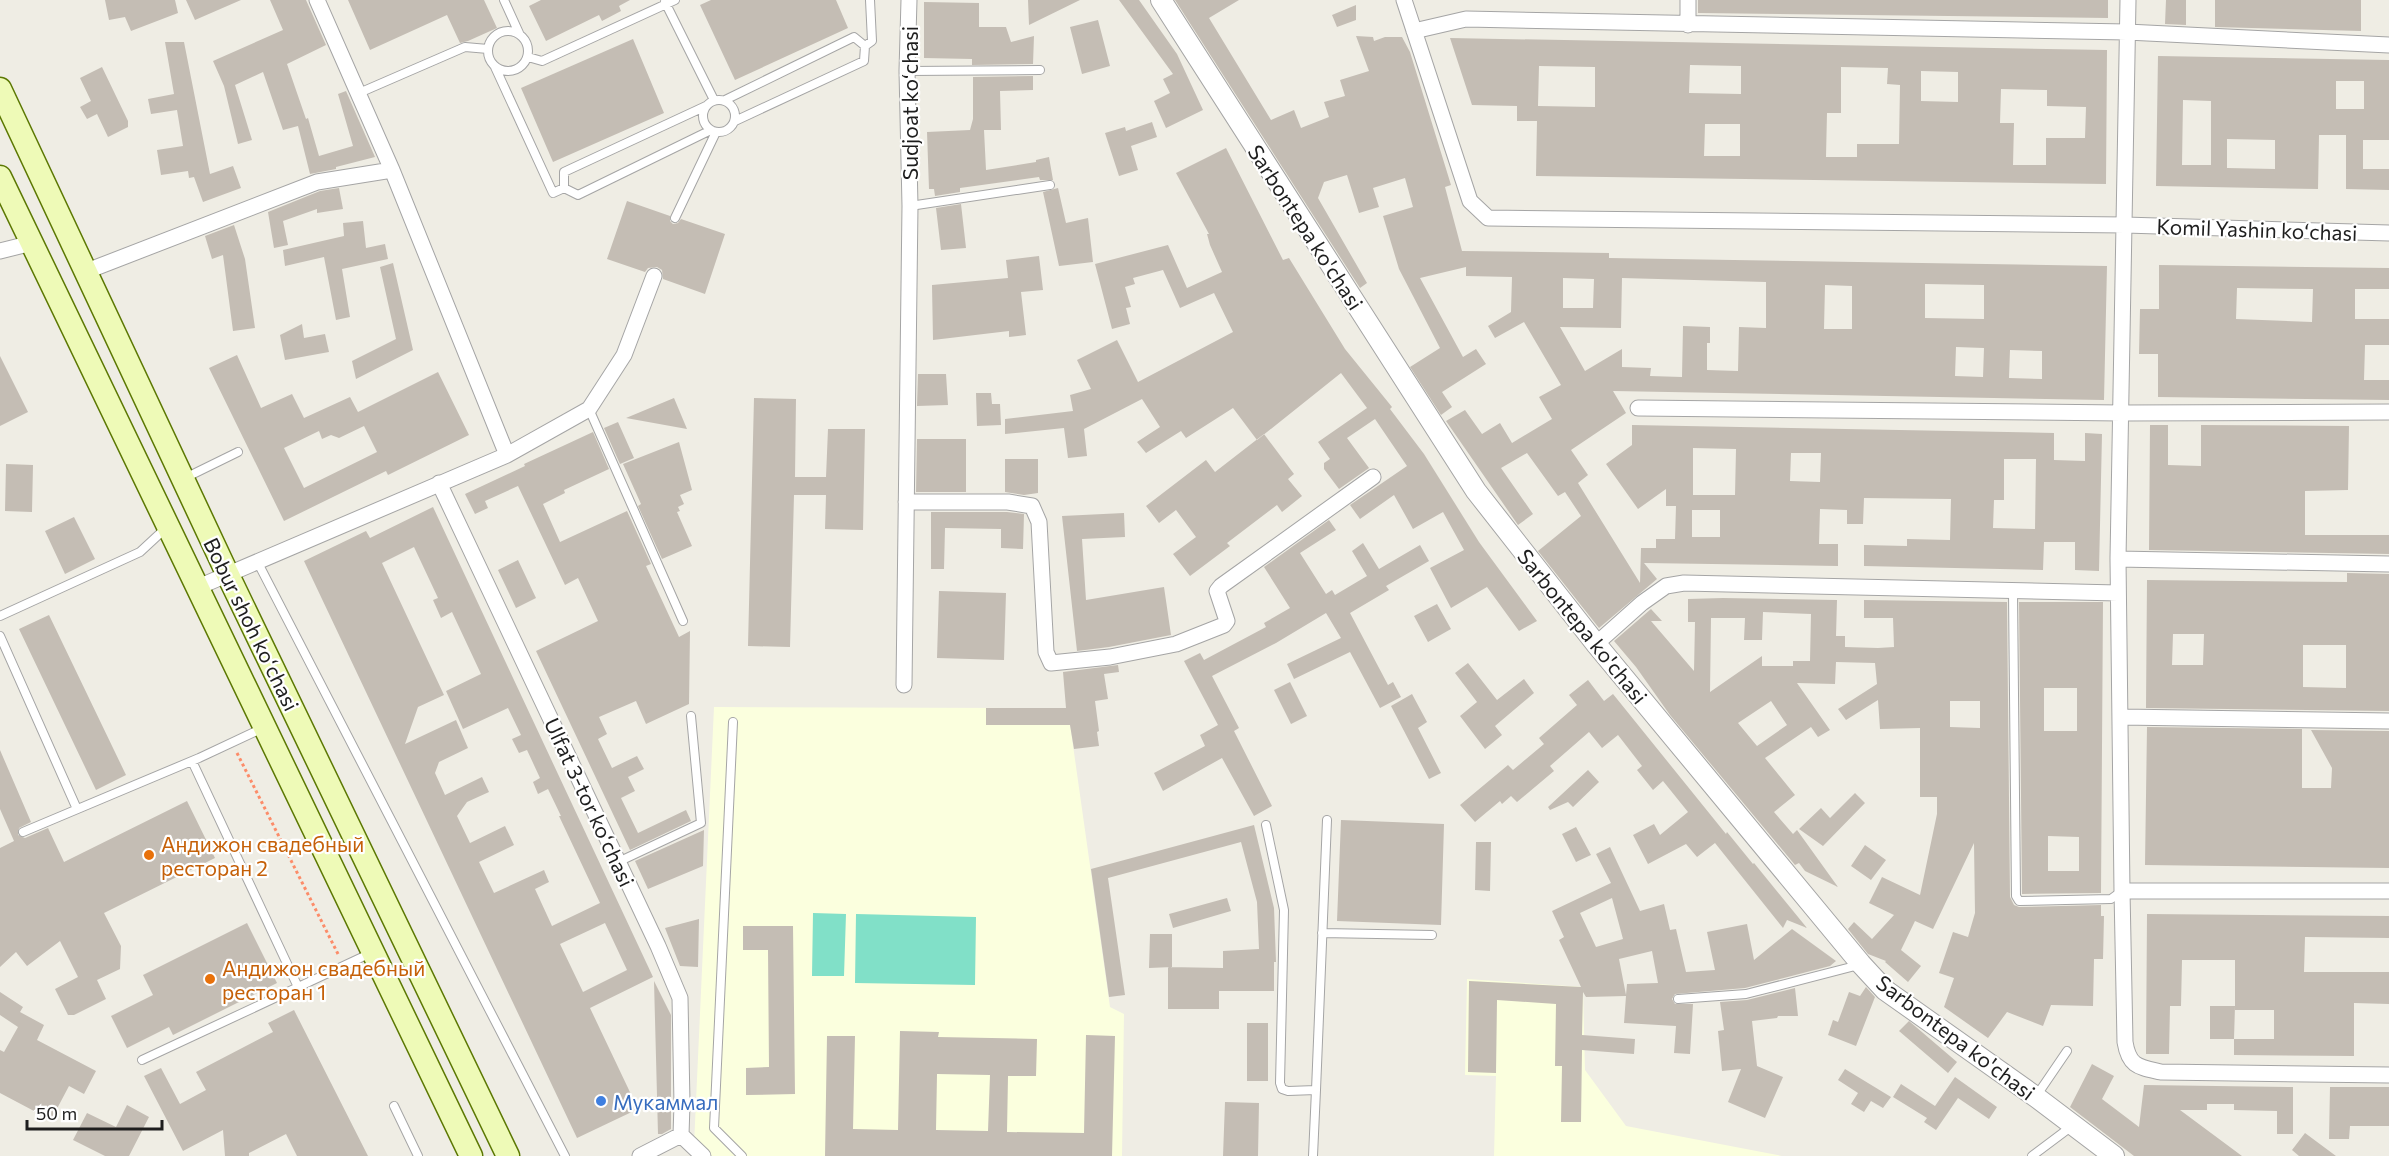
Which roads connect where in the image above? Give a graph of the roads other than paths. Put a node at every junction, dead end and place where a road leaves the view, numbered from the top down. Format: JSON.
{"nodes":[{"id":1,"x":317,"y":0,"type":"edge"},
{"id":2,"x":504,"y":0,"type":"edge"},
{"id":3,"x":675,"y":0,"type":"edge"},
{"id":4,"x":870,"y":0,"type":"edge"},
{"id":5,"x":909,"y":0,"type":"edge"},
{"id":6,"x":1161,"y":0,"type":"edge"},
{"id":7,"x":1404,"y":0,"type":"edge"},
{"id":8,"x":1688,"y":0,"type":"edge"},
{"id":9,"x":2128,"y":0,"type":"edge"},
{"id":10,"x":665,"y":2,"type":"edge"},
{"id":11,"x":1688,"y":25,"type":"junction"},
{"id":12,"x":1414,"y":31,"type":"junction"},
{"id":13,"x":2127,"y":32,"type":"junction"},
{"id":14,"x":519,"y":33,"type":"junction"},
{"id":15,"x":2389,"y":45,"type":"edge"},
{"id":16,"x":865,"y":46,"type":"junction"},
{"id":17,"x":488,"y":49,"type":"junction"},
{"id":18,"x":528,"y":57,"type":"junction"},
{"id":19,"x":495,"y":67,"type":"junction"},
{"id":20,"x":1040,"y":70,"type":"dead end"},
{"id":21,"x":908,"y":71,"type":"junction"},
{"id":22,"x":0,"y":89,"type":"edge"},
{"id":23,"x":359,"y":93,"type":"junction"},
{"id":24,"x":714,"y":100,"type":"junction"},
{"id":25,"x":725,"y":100,"type":"junction"},
{"id":26,"x":706,"y":106,"type":"junction"},
{"id":27,"x":735,"y":121,"type":"junction"},
{"id":28,"x":713,"y":131,"type":"junction"},
{"id":29,"x":392,"y":170,"type":"junction"},
{"id":30,"x":0,"y":177,"type":"edge"},
{"id":31,"x":1050,"y":185,"type":"dead end"},
{"id":32,"x":564,"y":188,"type":"junction"},
{"id":33,"x":910,"y":206,"type":"junction"},
{"id":34,"x":675,"y":218,"type":"dead end"},
{"id":35,"x":2125,"y":225,"type":"junction"},
{"id":36,"x":2389,"y":233,"type":"edge"},
{"id":37,"x":32,"y":243,"type":"junction"},
{"id":38,"x":0,"y":251,"type":"edge"},
{"id":39,"x":87,"y":271,"type":"junction"},
{"id":40,"x":654,"y":276,"type":"dead end"},
{"id":41,"x":1638,"y":408,"type":"dead end"},
{"id":42,"x":589,"y":409,"type":"junction"},
{"id":43,"x":2389,"y":412,"type":"edge"},
{"id":44,"x":2121,"y":413,"type":"junction"},
{"id":45,"x":238,"y":452,"type":"dead end"},
{"id":46,"x":507,"y":455,"type":"junction"},
{"id":47,"x":1374,"y":477,"type":"dead end"},
{"id":48,"x":183,"y":479,"type":"junction"},
{"id":49,"x":440,"y":483,"type":"junction"},
{"id":50,"x":906,"y":502,"type":"junction"},
{"id":51,"x":167,"y":527,"type":"junction"},
{"id":52,"x":2118,"y":559,"type":"junction"},
{"id":53,"x":257,"y":560,"type":"junction"},
{"id":54,"x":2389,"y":564,"type":"edge"},
{"id":55,"x":227,"y":573,"type":"junction"},
{"id":56,"x":196,"y":588,"type":"junction"},
{"id":57,"x":2013,"y":592,"type":"junction"},
{"id":58,"x":2118,"y":593,"type":"junction"},
{"id":59,"x":0,"y":616,"type":"edge"},
{"id":60,"x":683,"y":621,"type":"dead end"},
{"id":61,"x":0,"y":636,"type":"edge"},
{"id":62,"x":1596,"y":644,"type":"junction"},
{"id":63,"x":904,"y":685,"type":"dead end"},
{"id":64,"x":691,"y":716,"type":"dead end"},
{"id":65,"x":2121,"y":717,"type":"junction"},
{"id":66,"x":2389,"y":721,"type":"edge"},
{"id":67,"x":733,"y":722,"type":"dead end"},
{"id":68,"x":265,"y":727,"type":"junction"},
{"id":69,"x":192,"y":761,"type":"junction"},
{"id":70,"x":77,"y":809,"type":"junction"},
{"id":71,"x":1327,"y":820,"type":"dead end"},
{"id":72,"x":1266,"y":825,"type":"dead end"},
{"id":73,"x":23,"y":832,"type":"dead end"},
{"id":74,"x":618,"y":862,"type":"junction"},
{"id":75,"x":2122,"y":891,"type":"junction"},
{"id":76,"x":2389,"y":891,"type":"edge"},
{"id":77,"x":1322,"y":933,"type":"junction"},
{"id":78,"x":1432,"y":935,"type":"dead end"},
{"id":79,"x":373,"y":952,"type":"junction"},
{"id":80,"x":1861,"y":964,"type":"junction"},
{"id":81,"x":298,"y":987,"type":"junction"},
{"id":82,"x":1678,"y":999,"type":"dead end"},
{"id":83,"x":2067,"y":1052,"type":"dead end"},
{"id":84,"x":141,"y":1060,"type":"dead end"},
{"id":85,"x":2389,"y":1075,"type":"edge"},
{"id":86,"x":1316,"y":1090,"type":"junction"},
{"id":87,"x":2036,"y":1097,"type":"junction"},
{"id":88,"x":394,"y":1106,"type":"dead end"},
{"id":89,"x":2074,"y":1125,"type":"junction"},
{"id":90,"x":681,"y":1135,"type":"junction"},
{"id":91,"x":418,"y":1156,"type":"edge"},
{"id":92,"x":471,"y":1156,"type":"edge"},
{"id":93,"x":508,"y":1156,"type":"edge"},
{"id":94,"x":565,"y":1156,"type":"edge"},
{"id":95,"x":640,"y":1156,"type":"edge"},
{"id":96,"x":703,"y":1156,"type":"edge"},
{"id":97,"x":742,"y":1156,"type":"edge"},
{"id":98,"x":1313,"y":1156,"type":"edge"},
{"id":99,"x":2032,"y":1156,"type":"edge"},
{"id":100,"x":2114,"y":1156,"type":"edge"}],
"edges":[{"from":1,"to":23,"type":"street"},
{"from":2,"to":14,"type":"lane"},
{"from":3,"to":10,"type":"lane"},
{"from":4,"to":16,"type":"lane"},
{"from":5,"to":21,"type":"street","name":"Sudjoat koʻchasi"},
{"from":6,"to":62,"type":"street","name":"Sarbontepa ko'chasi"},
{"from":7,"to":12,"type":"street","name":"Komil Yashin koʻchasi"},
{"from":8,"to":11,"type":"street"},
{"from":9,"to":13,"type":"street"},
{"from":10,"to":18,"type":"lane"},
{"from":10,"to":24,"type":"lane"},
{"from":11,"to":12,"type":"street"},
{"from":11,"to":13,"type":"street"},
{"from":12,"to":35,"type":"street","name":"Komil Yashin koʻchasi"},
{"from":13,"to":15,"type":"street"},
{"from":13,"to":35,"type":"street"},
{"from":14,"to":17,"type":"lane"},
{"from":14,"to":18,"type":"lane"},
{"from":16,"to":25,"type":"lane"},
{"from":16,"to":27,"type":"lane"},
{"from":17,"to":19,"type":"lane"},
{"from":17,"to":23,"type":"lane"},
{"from":18,"to":19,"type":"lane"},
{"from":19,"to":32,"type":"lane"},
{"from":20,"to":21,"type":"lane"},
{"from":21,"to":33,"type":"street","name":"Sudjoat koʻchasi"},
{"from":22,"to":39,"type":"main road","name":"Bobur shoh koʻchasi"},
{"from":23,"to":29,"type":"street"},
{"from":24,"to":25,"type":"lane"},
{"from":24,"to":26,"type":"lane"},
{"from":25,"to":27,"type":"lane"},
{"from":26,"to":28,"type":"lane"},
{"from":26,"to":32,"type":"lane"},
{"from":27,"to":28,"type":"lane"},
{"from":28,"to":32,"type":"lane"},
{"from":28,"to":34,"type":"lane"},
{"from":29,"to":39,"type":"street"},
{"from":29,"to":46,"type":"street"},
{"from":30,"to":37,"type":"main road","name":"Bobur shoh koʻchasi"},
{"from":31,"to":33,"type":"lane"},
{"from":33,"to":50,"type":"street","name":"Sudjoat koʻchasi"},
{"from":35,"to":36,"type":"street","name":"Komil Yashin koʻchasi"},
{"from":35,"to":44,"type":"street"},
{"from":37,"to":38,"type":"street"},
{"from":37,"to":51,"type":"main road","name":"Bobur shoh koʻchasi"},
{"from":39,"to":48,"type":"main road","name":"Bobur shoh koʻchasi"},
{"from":40,"to":42,"type":"street"},
{"from":41,"to":44,"type":"street"},
{"from":42,"to":46,"type":"street"},
{"from":42,"to":60,"type":"lane"},
{"from":43,"to":44,"type":"street"},
{"from":44,"to":52,"type":"street"},
{"from":45,"to":48,"type":"lane"},
{"from":46,"to":49,"type":"street"},
{"from":47,"to":50,"type":"street"},
{"from":48,"to":55,"type":"main road","name":"Bobur shoh koʻchasi"},
{"from":49,"to":53,"type":"street"},
{"from":49,"to":74,"type":"street","name":"Ulfat 3-tor koʻchasi"},
{"from":50,"to":63,"type":"street","name":"Sudjoat koʻchasi"},
{"from":51,"to":56,"type":"main road","name":"Bobur shoh koʻchasi"},
{"from":51,"to":59,"type":"lane"},
{"from":52,"to":54,"type":"street"},
{"from":52,"to":58,"type":"street"},
{"from":53,"to":55,"type":"street"},
{"from":53,"to":94,"type":"lane"},
{"from":55,"to":56,"type":"street"},
{"from":55,"to":93,"type":"main road","name":"Bobur shoh koʻchasi"},
{"from":56,"to":68,"type":"main road","name":"Bobur shoh koʻchasi"},
{"from":57,"to":58,"type":"street"},
{"from":57,"to":62,"type":"street"},
{"from":57,"to":75,"type":"lane"},
{"from":58,"to":65,"type":"street"},
{"from":61,"to":70,"type":"lane"},
{"from":62,"to":80,"type":"street","name":"Sarbontepa ko'chasi"},
{"from":64,"to":74,"type":"lane"},
{"from":65,"to":66,"type":"street"},
{"from":65,"to":75,"type":"street"},
{"from":67,"to":97,"type":"lane"},
{"from":68,"to":69,"type":"lane"},
{"from":68,"to":79,"type":"main road","name":"Bobur shoh koʻchasi"},
{"from":69,"to":70,"type":"lane"},
{"from":69,"to":81,"type":"lane"},
{"from":70,"to":73,"type":"lane"},
{"from":71,"to":77,"type":"lane"},
{"from":72,"to":86,"type":"lane"},
{"from":74,"to":90,"type":"street","name":"Ulfat 3-tor koʻchasi"},
{"from":75,"to":76,"type":"street"},
{"from":75,"to":85,"type":"street"},
{"from":77,"to":78,"type":"lane"},
{"from":77,"to":86,"type":"lane"},
{"from":79,"to":81,"type":"lane"},
{"from":79,"to":92,"type":"main road","name":"Bobur shoh koʻchasi"},
{"from":80,"to":82,"type":"lane"},
{"from":80,"to":87,"type":"street","name":"Sarbontepa ko'chasi"},
{"from":81,"to":84,"type":"lane"},
{"from":83,"to":87,"type":"lane"},
{"from":86,"to":98,"type":"lane"},
{"from":87,"to":89,"type":"street","name":"Sarbontepa ko'chasi"},
{"from":88,"to":91,"type":"lane"},
{"from":89,"to":99,"type":"lane"},
{"from":89,"to":100,"type":"street","name":"Sarbontepa ko'chasi"},
{"from":90,"to":95,"type":"street"},
{"from":90,"to":96,"type":"street"}]}
